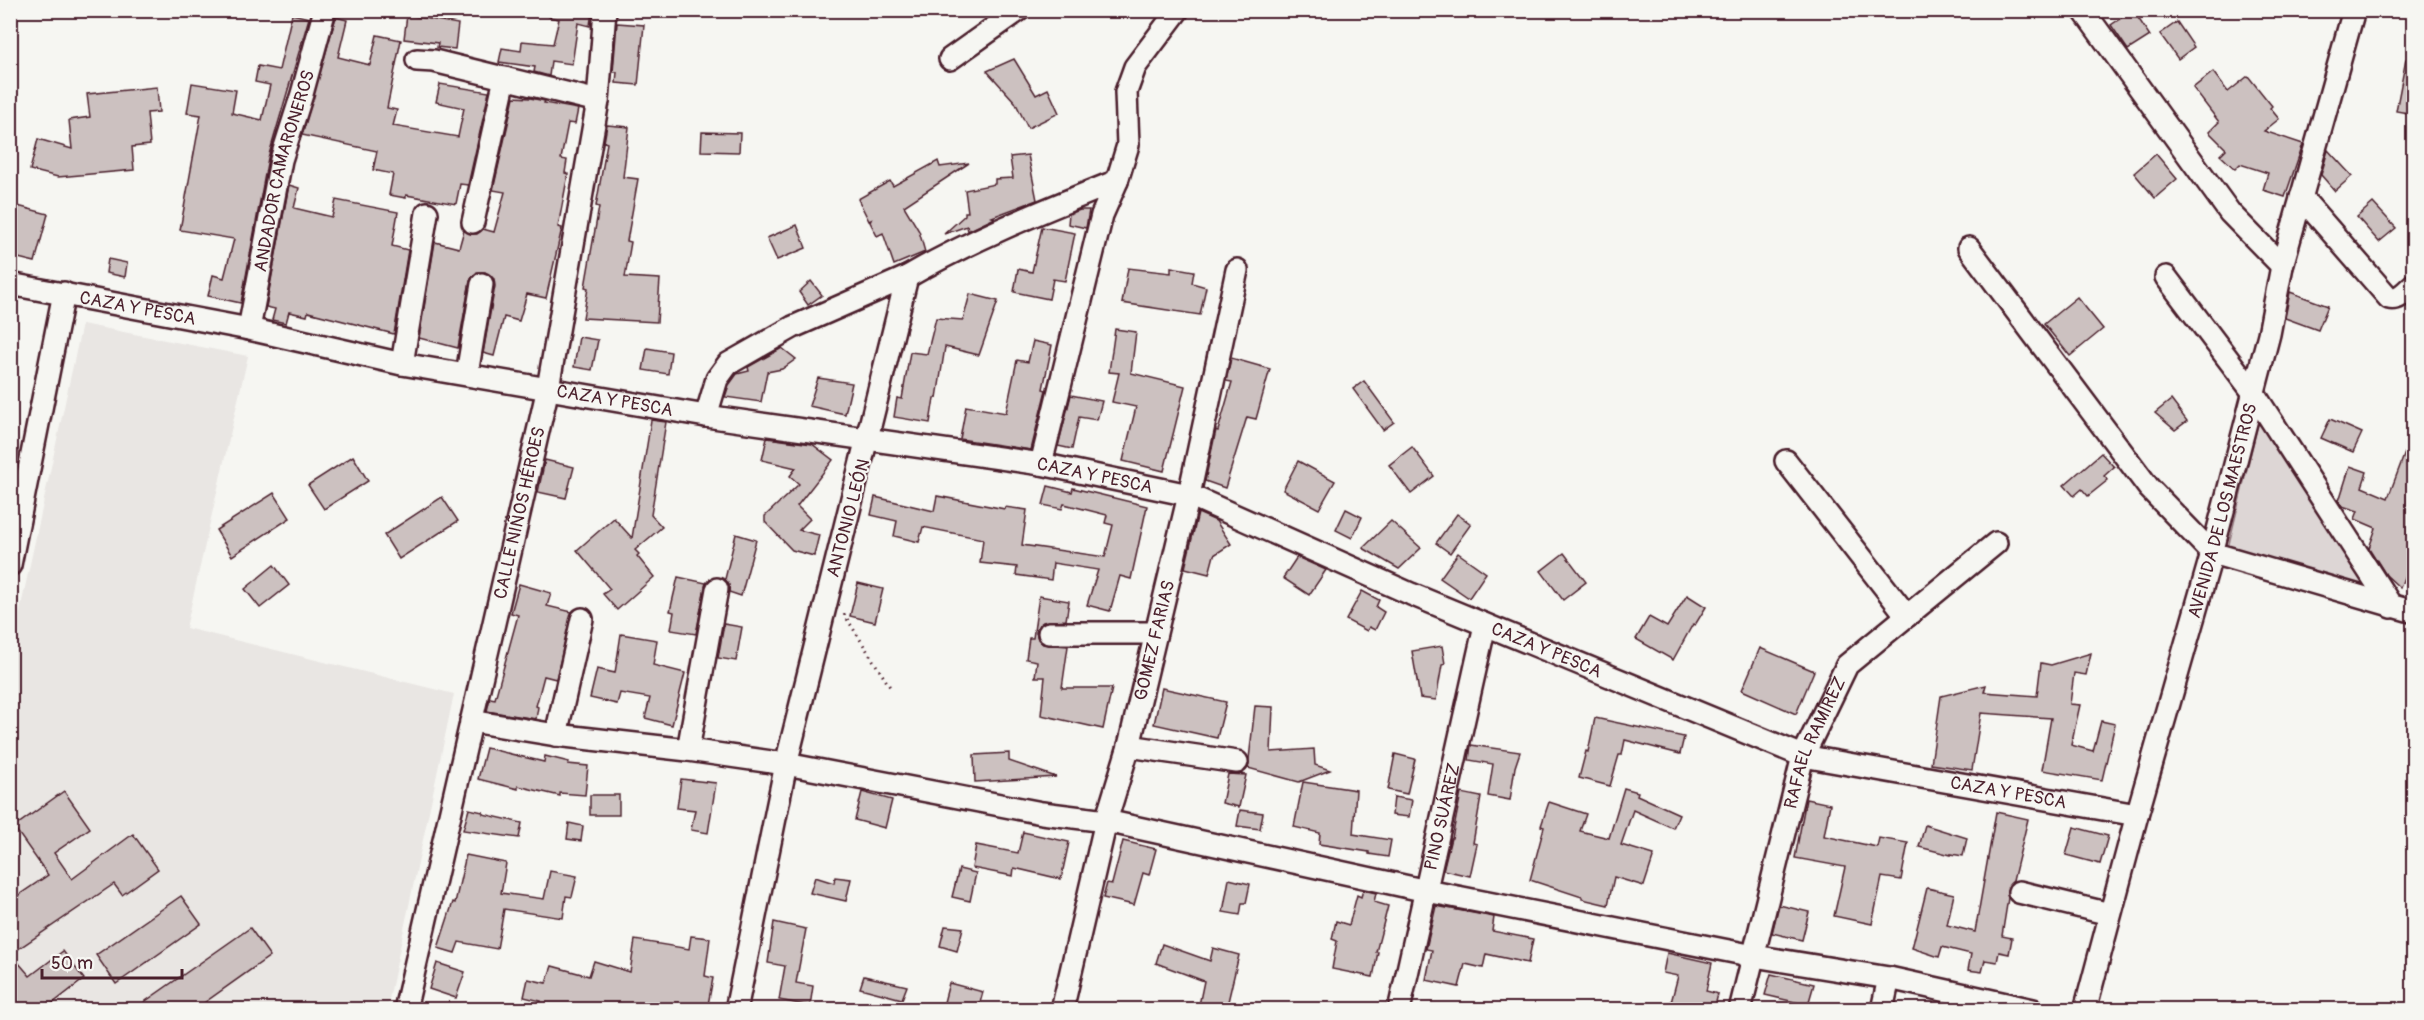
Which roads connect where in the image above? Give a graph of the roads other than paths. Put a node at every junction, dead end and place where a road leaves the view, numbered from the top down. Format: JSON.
{"nodes":[{"id":1,"x":605,"y":10,"type":"edge"},
{"id":2,"x":1019,"y":10,"type":"edge"},
{"id":3,"x":1178,"y":10,"type":"edge"},
{"id":4,"x":2083,"y":10,"type":"edge"},
{"id":5,"x":2354,"y":10,"type":"edge"},
{"id":6,"x":324,"y":13,"type":"dead end"},
{"id":7,"x":950,"y":59,"type":"dead end"},
{"id":8,"x":417,"y":60,"type":"dead end"},
{"id":9,"x":505,"y":78,"type":"junction"},
{"id":10,"x":598,"y":101,"type":"junction"},
{"id":11,"x":1117,"y":181,"type":"junction"},
{"id":12,"x":2301,"y":197,"type":"junction"},
{"id":13,"x":427,"y":213,"type":"dead end"},
{"id":14,"x":473,"y":222,"type":"dead end"},
{"id":15,"x":1969,"y":248,"type":"dead end"},
{"id":16,"x":2282,"y":266,"type":"junction"},
{"id":17,"x":1237,"y":270,"type":"dead end"},
{"id":18,"x":907,"y":277,"type":"junction"},
{"id":19,"x":2166,"y":277,"type":"dead end"},
{"id":20,"x":10,"y":284,"type":"edge"},
{"id":21,"x":482,"y":284,"type":"dead end"},
{"id":22,"x":2414,"y":284,"type":"edge"},
{"id":23,"x":64,"y":293,"type":"junction"},
{"id":24,"x":249,"y":329,"type":"junction"},
{"id":25,"x":402,"y":364,"type":"junction"},
{"id":26,"x":467,"y":374,"type":"junction"},
{"id":27,"x":548,"y":388,"type":"junction"},
{"id":28,"x":2253,"y":392,"type":"junction"},
{"id":29,"x":706,"y":416,"type":"junction"},
{"id":30,"x":868,"y":440,"type":"junction"},
{"id":31,"x":1786,"y":462,"type":"dead end"},
{"id":32,"x":1041,"y":464,"type":"junction"},
{"id":33,"x":1189,"y":495,"type":"junction"},
{"id":34,"x":1996,"y":543,"type":"dead end"},
{"id":35,"x":2212,"y":553,"type":"junction"},
{"id":36,"x":10,"y":565,"type":"edge"},
{"id":37,"x":717,"y":589,"type":"dead end"},
{"id":38,"x":2392,"y":607,"type":"junction"},
{"id":39,"x":2414,"y":612,"type":"edge"},
{"id":40,"x":1906,"y":616,"type":"junction"},
{"id":41,"x":582,"y":619,"type":"dead end"},
{"id":42,"x":1485,"y":625,"type":"junction"},
{"id":43,"x":1049,"y":633,"type":"dead end"},
{"id":44,"x":1155,"y":633,"type":"junction"},
{"id":45,"x":471,"y":722,"type":"junction"},
{"id":46,"x":556,"y":735,"type":"junction"},
{"id":47,"x":1129,"y":746,"type":"junction"},
{"id":48,"x":688,"y":750,"type":"junction"},
{"id":49,"x":1803,"y":756,"type":"junction"},
{"id":50,"x":1237,"y":762,"type":"dead end"},
{"id":51,"x":786,"y":764,"type":"junction"},
{"id":52,"x":2137,"y":815,"type":"junction"},
{"id":53,"x":1106,"y":821,"type":"junction"},
{"id":54,"x":1427,"y":891,"type":"junction"},
{"id":55,"x":2019,"y":892,"type":"dead end"},
{"id":56,"x":2110,"y":914,"type":"junction"},
{"id":57,"x":1754,"y":956,"type":"junction"},
{"id":58,"x":1888,"y":978,"type":"junction"},
{"id":59,"x":406,"y":1009,"type":"edge"},
{"id":60,"x":736,"y":1010,"type":"edge"},
{"id":61,"x":1062,"y":1010,"type":"edge"},
{"id":62,"x":1399,"y":1010,"type":"edge"},
{"id":63,"x":1740,"y":1010,"type":"edge"},
{"id":64,"x":1882,"y":1010,"type":"edge"},
{"id":65,"x":2033,"y":1010,"type":"edge"},
{"id":66,"x":2085,"y":1010,"type":"edge"}],
"edges":[{"from":1,"to":10,"type":"street","name":"CALLE NIÑOS HÉROES"},
{"from":2,"to":7,"type":"street"},
{"from":3,"to":11,"type":"street"},
{"from":4,"to":16,"type":"street"},
{"from":5,"to":12,"type":"street","name":"AVENIDA DE LOS MAESTROS"},
{"from":6,"to":24,"type":"street","name":"ANDADOR CAMARONEROS"},
{"from":8,"to":9,"type":"street"},
{"from":9,"to":10,"type":"street"},
{"from":9,"to":14,"type":"street"},
{"from":10,"to":27,"type":"street","name":"CALLE NIÑOS HÉROES"},
{"from":11,"to":18,"type":"street"},
{"from":11,"to":32,"type":"street"},
{"from":12,"to":16,"type":"street","name":"AVENIDA DE LOS MAESTROS"},
{"from":12,"to":22,"type":"street"},
{"from":13,"to":25,"type":"street"},
{"from":15,"to":35,"type":"street"},
{"from":16,"to":28,"type":"street","name":"AVENIDA DE LOS MAESTROS"},
{"from":17,"to":33,"type":"street","name":"GÓMEZ FARIAS"},
{"from":18,"to":29,"type":"street"},
{"from":18,"to":30,"type":"street","name":"ANTONIO LEÓN"},
{"from":19,"to":28,"type":"street"},
{"from":20,"to":23,"type":"street","name":"CAZA Y PESCA"},
{"from":21,"to":26,"type":"street"},
{"from":23,"to":24,"type":"street","name":"CAZA Y PESCA"},
{"from":23,"to":36,"type":"street"},
{"from":24,"to":25,"type":"street","name":"CAZA Y PESCA"},
{"from":25,"to":26,"type":"street","name":"CAZA Y PESCA"},
{"from":26,"to":27,"type":"street","name":"CAZA Y PESCA"},
{"from":27,"to":29,"type":"street","name":"CAZA Y PESCA"},
{"from":27,"to":45,"type":"street","name":"CALLE NIÑOS HÉROES"},
{"from":28,"to":35,"type":"street","name":"AVENIDA DE LOS MAESTROS"},
{"from":28,"to":38,"type":"street"},
{"from":29,"to":30,"type":"street","name":"CAZA Y PESCA"},
{"from":30,"to":32,"type":"street","name":"CAZA Y PESCA"},
{"from":30,"to":51,"type":"street","name":"ANTONIO LEÓN"},
{"from":31,"to":40,"type":"street"},
{"from":32,"to":33,"type":"street","name":"CAZA Y PESCA"},
{"from":33,"to":42,"type":"street","name":"CAZA Y PESCA"},
{"from":33,"to":44,"type":"street","name":"GÓMEZ FARIAS"},
{"from":34,"to":40,"type":"street","name":"RAFAEL RAMÍREZ"},
{"from":35,"to":38,"type":"street"},
{"from":35,"to":52,"type":"street","name":"AVENIDA DE LOS MAESTROS"},
{"from":37,"to":48,"type":"street"},
{"from":38,"to":39,"type":"street"},
{"from":40,"to":49,"type":"street","name":"RAFAEL RAMÍREZ"},
{"from":41,"to":46,"type":"street"},
{"from":42,"to":49,"type":"street","name":"CAZA Y PESCA"},
{"from":42,"to":54,"type":"street","name":"PINO SUÁREZ"},
{"from":43,"to":44,"type":"street"},
{"from":44,"to":47,"type":"street","name":"GÓMEZ FARIAS"},
{"from":45,"to":46,"type":"street"},
{"from":45,"to":59,"type":"street","name":"CALLE NIÑOS HÉROES"},
{"from":46,"to":48,"type":"street"},
{"from":47,"to":50,"type":"street"},
{"from":47,"to":53,"type":"street","name":"GÓMEZ FARIAS"},
{"from":48,"to":51,"type":"street"},
{"from":49,"to":52,"type":"street","name":"CAZA Y PESCA"},
{"from":49,"to":57,"type":"street","name":"RAFAEL RAMÍREZ"},
{"from":51,"to":53,"type":"street"},
{"from":51,"to":60,"type":"street","name":"ANTONIO LEÓN"},
{"from":52,"to":56,"type":"street","name":"AVENIDA DE LOS MAESTROS"},
{"from":53,"to":54,"type":"street"},
{"from":53,"to":61,"type":"street","name":"GÓMEZ FARIAS"},
{"from":54,"to":57,"type":"street"},
{"from":54,"to":62,"type":"street","name":"PINO SUÁREZ"},
{"from":55,"to":56,"type":"street"},
{"from":56,"to":66,"type":"street","name":"AVENIDA DE LOS MAESTROS"},
{"from":57,"to":58,"type":"street"},
{"from":57,"to":63,"type":"street","name":"RAFAEL RAMÍREZ"},
{"from":58,"to":64,"type":"street"},
{"from":58,"to":65,"type":"street"}]}
